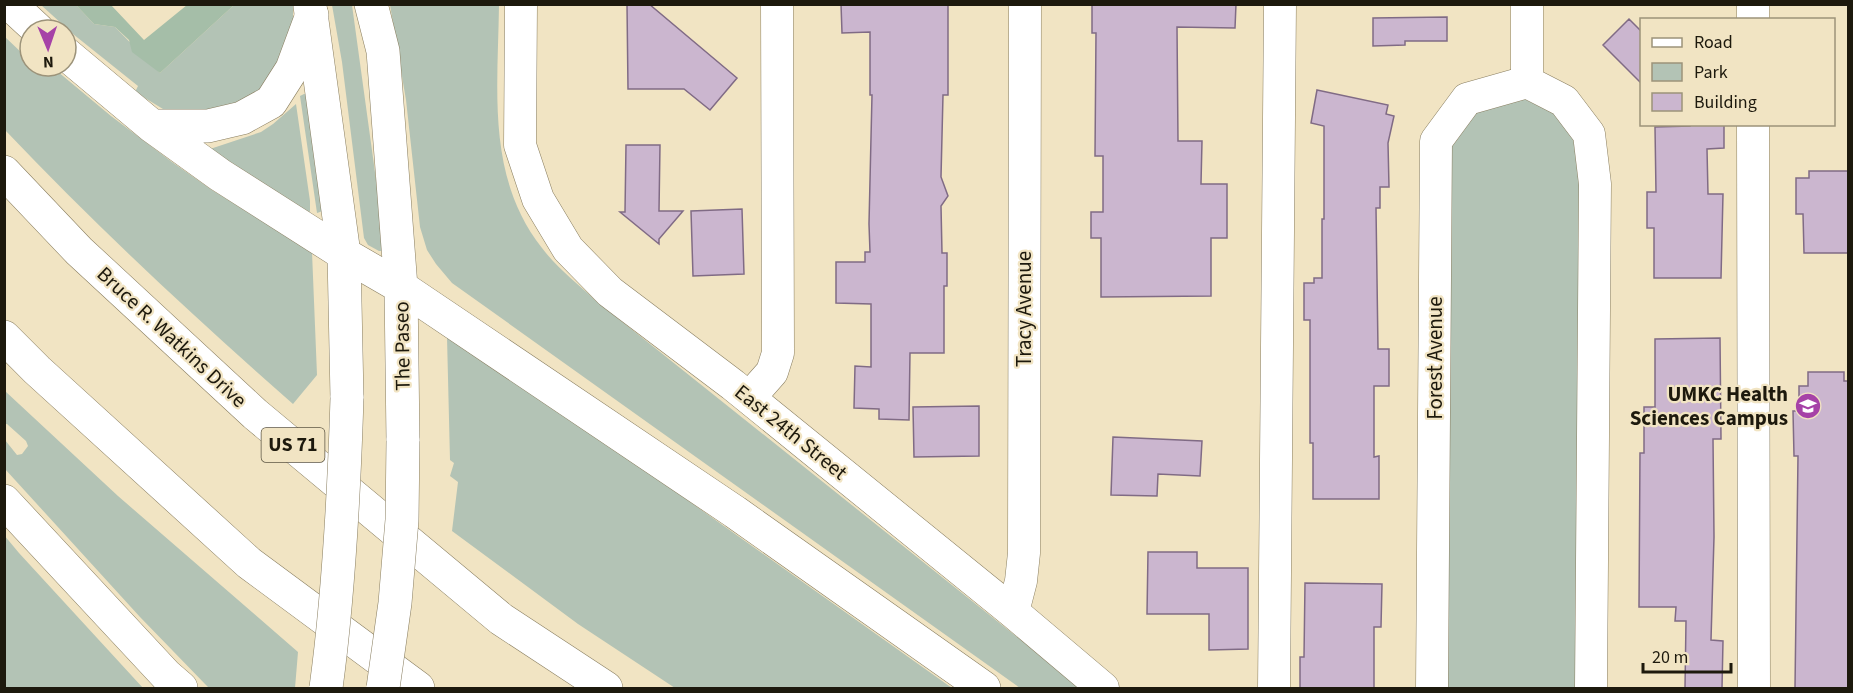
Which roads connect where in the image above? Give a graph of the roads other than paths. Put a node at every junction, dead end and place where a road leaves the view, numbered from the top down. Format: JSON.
{"nodes":[{"id":1,"x":10,"y":4,"type":"edge"},
{"id":2,"x":370,"y":4,"type":"edge"},
{"id":3,"x":521,"y":4,"type":"edge"},
{"id":4,"x":777,"y":4,"type":"edge"},
{"id":5,"x":1025,"y":4,"type":"edge"},
{"id":6,"x":1280,"y":4,"type":"edge"},
{"id":7,"x":1527,"y":4,"type":"edge"},
{"id":8,"x":311,"y":10,"type":"edge"},
{"id":9,"x":25,"y":18,"type":"edge"},
{"id":10,"x":78,"y":64,"type":"edge"},
{"id":11,"x":1527,"y":82,"type":"junction"},
{"id":12,"x":152,"y":126,"type":"junction"},
{"id":13,"x":1753,"y":126,"type":"edge"},
{"id":14,"x":4,"y":172,"type":"edge"},
{"id":15,"x":344,"y":254,"type":"junction"},
{"id":16,"x":401,"y":287,"type":"junction"},
{"id":17,"x":4,"y":337,"type":"edge"},
{"id":18,"x":749,"y":398,"type":"junction"},
{"id":19,"x":4,"y":501,"type":"edge"},
{"id":20,"x":1012,"y":612,"type":"junction"},
{"id":21,"x":174,"y":684,"type":"edge"},
{"id":22,"x":326,"y":688,"type":"edge"},
{"id":23,"x":382,"y":688,"type":"edge"},
{"id":24,"x":418,"y":688,"type":"edge"},
{"id":25,"x":606,"y":688,"type":"edge"},
{"id":26,"x":984,"y":688,"type":"edge"},
{"id":27,"x":1103,"y":688,"type":"edge"},
{"id":28,"x":1274,"y":688,"type":"edge"},
{"id":29,"x":1432,"y":688,"type":"edge"},
{"id":30,"x":1591,"y":688,"type":"edge"},
{"id":31,"x":1754,"y":688,"type":"edge"}],
"edges":[{"from":1,"to":9,"type":"main road"},
{"from":2,"to":16,"type":"main road","name":"The Paseo"},
{"from":3,"to":18,"type":"street","name":"East 24th Street"},
{"from":4,"to":18,"type":"street"},
{"from":5,"to":20,"type":"street","name":"Tracy Avenue"},
{"from":6,"to":28,"type":"street"},
{"from":7,"to":11,"type":"street"},
{"from":8,"to":12,"type":"main road"},
{"from":8,"to":15,"type":"main road"},
{"from":10,"to":12,"type":"main road"},
{"from":11,"to":29,"type":"street","name":"Forest Avenue"},
{"from":11,"to":30,"type":"street"},
{"from":12,"to":15,"type":"main road"},
{"from":13,"to":31,"type":"street"},
{"from":14,"to":25,"type":"main road","name":"Bruce R. Watkins Drive","number":"US 71"},
{"from":15,"to":16,"type":"main road"},
{"from":15,"to":22,"type":"main road","bridge":true},
{"from":16,"to":23,"type":"main road","name":"The Paseo","bridge":true},
{"from":16,"to":26,"type":"main road"},
{"from":17,"to":24,"type":"main road"},
{"from":18,"to":20,"type":"street","name":"East 24th Street"},
{"from":19,"to":21,"type":"main road"},
{"from":20,"to":27,"type":"street","name":"East 24th Street"}]}
